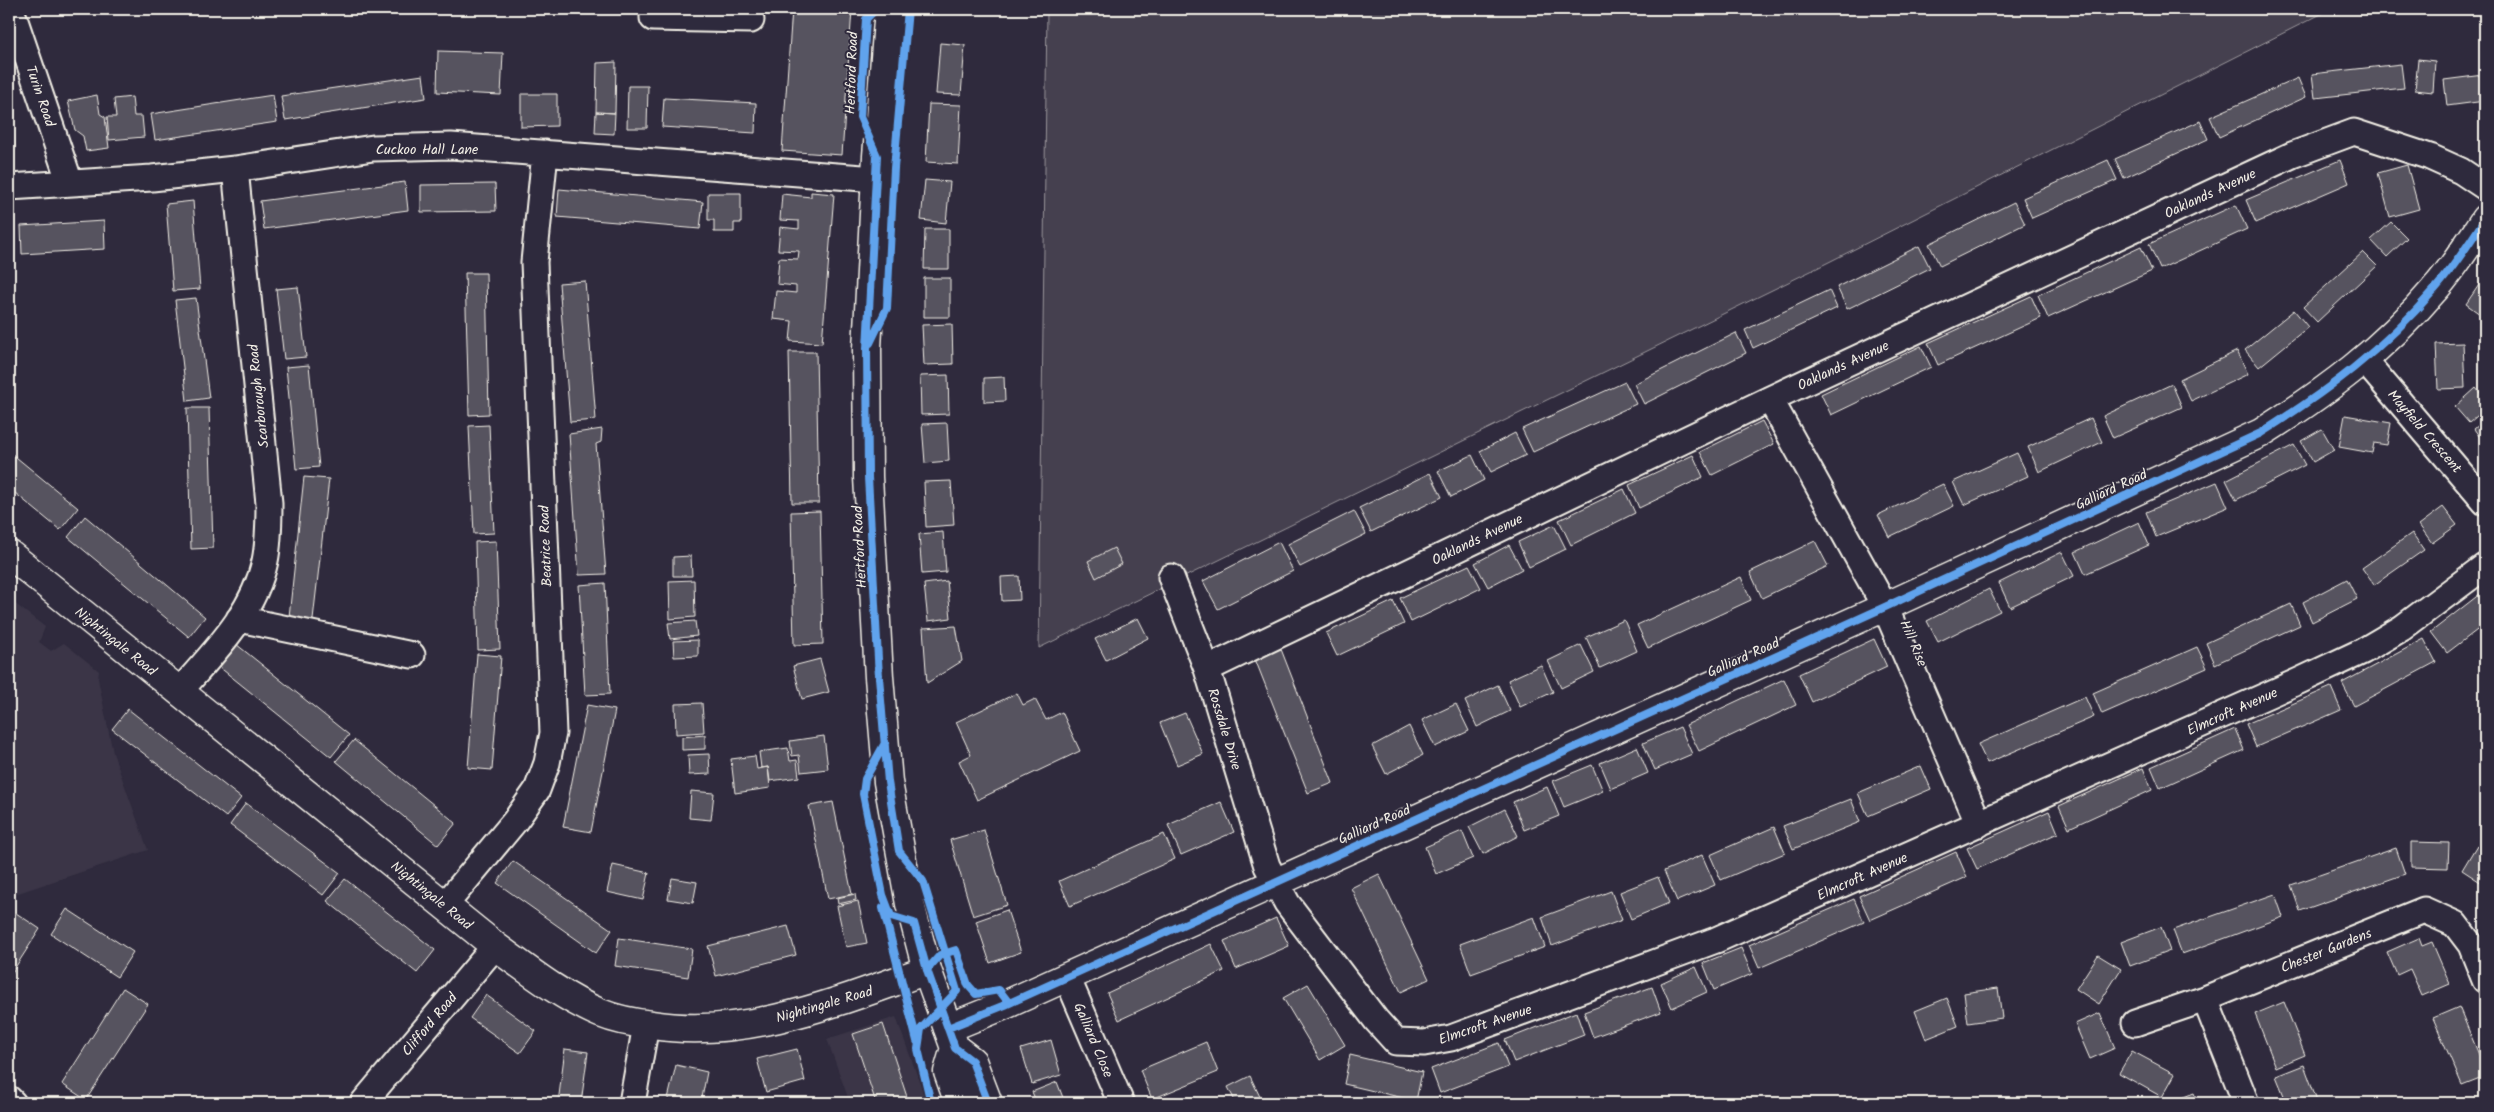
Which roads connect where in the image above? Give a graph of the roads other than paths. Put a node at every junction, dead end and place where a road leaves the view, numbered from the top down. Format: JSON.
{"nodes":[{"id":1,"x":11,"y":9,"type":"edge"},
{"id":2,"x":653,"y":9,"type":"edge"},
{"id":3,"x":890,"y":9,"type":"edge"},
{"id":4,"x":752,"y":20,"type":"dead end"},
{"id":5,"x":545,"y":153,"type":"junction"},
{"id":6,"x":235,"y":169,"type":"junction"},
{"id":7,"x":876,"y":179,"type":"junction"},
{"id":8,"x":70,"y":183,"type":"junction"},
{"id":9,"x":9,"y":187,"type":"edge"},
{"id":10,"x":2485,"y":187,"type":"edge"},
{"id":11,"x":2485,"y":219,"type":"edge"},
{"id":12,"x":2364,"y":360,"type":"junction"},
{"id":13,"x":1770,"y":399,"type":"junction"},
{"id":14,"x":2485,"y":502,"type":"edge"},
{"id":15,"x":9,"y":554,"type":"edge"},
{"id":16,"x":2485,"y":566,"type":"edge"},
{"id":17,"x":1171,"y":577,"type":"dead end"},
{"id":18,"x":1885,"y":607,"type":"junction"},
{"id":19,"x":239,"y":619,"type":"junction"},
{"id":20,"x":412,"y":655,"type":"dead end"},
{"id":21,"x":1207,"y":669,"type":"junction"},
{"id":22,"x":179,"y":692,"type":"junction"},
{"id":23,"x":1979,"y":824,"type":"junction"},
{"id":24,"x":1274,"y":882,"type":"junction"},
{"id":25,"x":446,"y":905,"type":"junction"},
{"id":26,"x":495,"y":946,"type":"junction"},
{"id":27,"x":927,"y":970,"type":"junction"},
{"id":28,"x":1067,"y":977,"type":"junction"},
{"id":29,"x":2485,"y":980,"type":"edge"},
{"id":30,"x":2205,"y":999,"type":"junction"},
{"id":31,"x":2135,"y":1023,"type":"dead end"},
{"id":32,"x":646,"y":1025,"type":"junction"},
{"id":33,"x":952,"y":1038,"type":"junction"},
{"id":34,"x":9,"y":1099,"type":"edge"},
{"id":35,"x":13,"y":1103,"type":"edge"},
{"id":36,"x":363,"y":1103,"type":"edge"},
{"id":37,"x":632,"y":1103,"type":"edge"},
{"id":38,"x":959,"y":1103,"type":"edge"},
{"id":39,"x":988,"y":1103,"type":"edge"},
{"id":40,"x":1121,"y":1103,"type":"edge"},
{"id":41,"x":2246,"y":1103,"type":"edge"}],
"edges":[{"from":1,"to":8,"type":"street","name":"Turin Road"},
{"from":2,"to":4,"type":"street"},
{"from":3,"to":7,"type":"main road","name":"Hertford Road"},
{"from":5,"to":6,"type":"street","name":"Cuckoo Hall Lane"},
{"from":5,"to":7,"type":"street","name":"Cuckoo Hall Lane"},
{"from":5,"to":25,"type":"street","name":"Beatrice Road"},
{"from":6,"to":8,"type":"street","name":"Cuckoo Hall Lane"},
{"from":6,"to":19,"type":"street","name":"Scarborough Road"},
{"from":7,"to":27,"type":"main road","name":"Hertford Road"},
{"from":8,"to":9,"type":"street","name":"Cuckoo Hall Lane"},
{"from":10,"to":13,"type":"street","name":"Oaklands Avenue"},
{"from":11,"to":12,"type":"main road","name":"Galliard Road"},
{"from":12,"to":14,"type":"street","name":"Mayfield Crescent"},
{"from":12,"to":18,"type":"main road","name":"Galliard Road"},
{"from":13,"to":18,"type":"street","name":"Hill Rise"},
{"from":13,"to":21,"type":"street","name":"Oaklands Avenue"},
{"from":15,"to":22,"type":"main road","name":"Nightingale Road"},
{"from":16,"to":23,"type":"street","name":"Elmcroft Avenue"},
{"from":17,"to":21,"type":"street","name":"Rossdale Drive"},
{"from":18,"to":23,"type":"street","name":"Hill Rise"},
{"from":18,"to":24,"type":"main road","name":"Galliard Road"},
{"from":19,"to":20,"type":"street"},
{"from":19,"to":22,"type":"street","name":"Scarborough Road"},
{"from":21,"to":24,"type":"street","name":"Rossdale Drive"},
{"from":22,"to":25,"type":"main road","name":"Nightingale Road"},
{"from":23,"to":24,"type":"street","name":"Elmcroft Avenue"},
{"from":24,"to":28,"type":"main road","name":"Galliard Road"},
{"from":25,"to":26,"type":"main road","name":"Nightingale Road"},
{"from":26,"to":32,"type":"main road","name":"Nightingale Road"},
{"from":26,"to":36,"type":"street","name":"Clifford Road"},
{"from":27,"to":32,"type":"main road","name":"Nightingale Road"},
{"from":27,"to":33,"type":"main road","name":"Hertford Road"},
{"from":28,"to":33,"type":"main road","name":"Galliard Road"},
{"from":28,"to":40,"type":"street","name":"Galliard Close"},
{"from":29,"to":30,"type":"street","name":"Chester Gardens"},
{"from":30,"to":31,"type":"street","name":"Chester Gardens"},
{"from":30,"to":41,"type":"street"},
{"from":32,"to":37,"type":"street"},
{"from":33,"to":38,"type":"main road"},
{"from":33,"to":39,"type":"main road","name":"Hertford Road"},
{"from":34,"to":35,"type":"street"}]}
